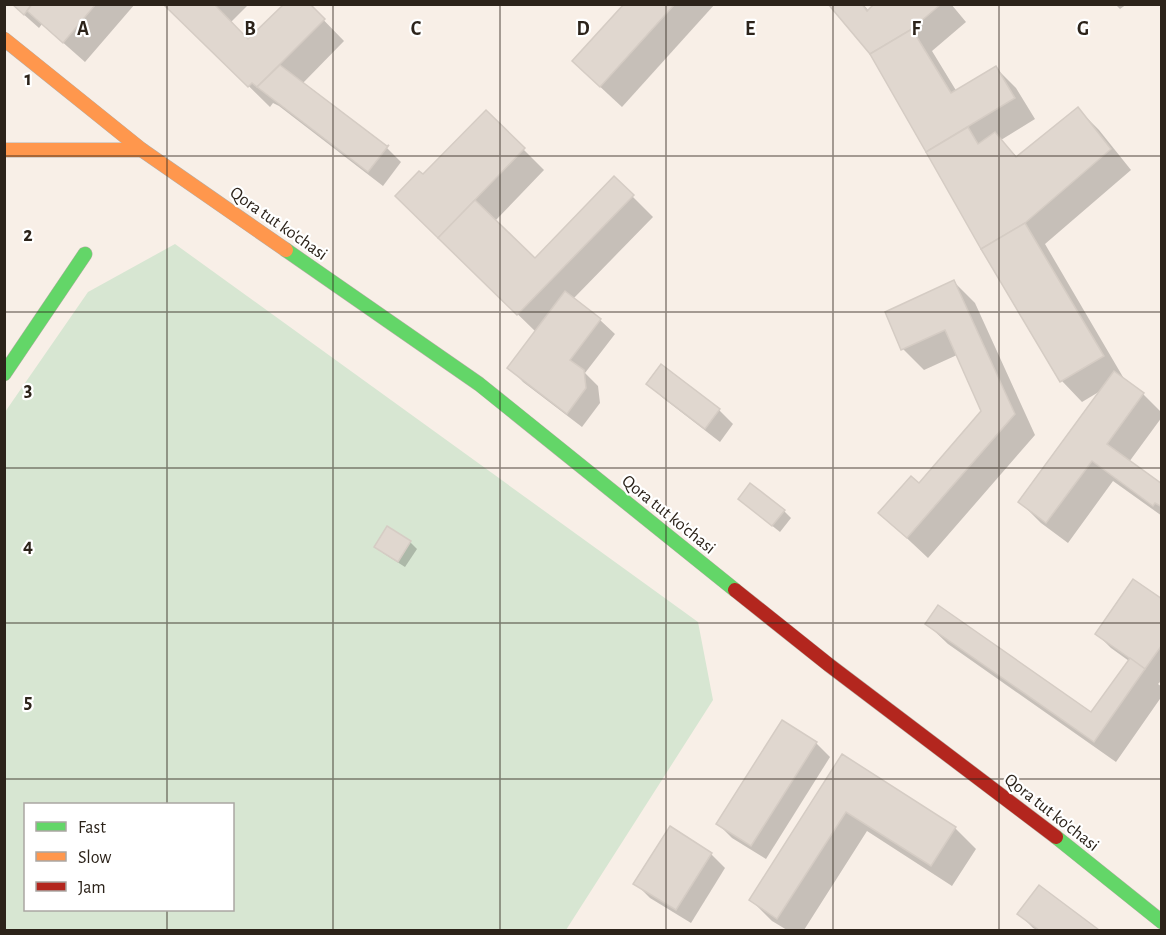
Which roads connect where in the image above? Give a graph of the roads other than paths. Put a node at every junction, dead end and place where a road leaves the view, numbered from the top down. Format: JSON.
{"nodes":[{"id":1,"x":4,"y":39,"type":"edge"},
{"id":2,"x":4,"y":150,"type":"edge"},
{"id":3,"x":142,"y":150,"type":"junction"},
{"id":4,"x":85,"y":254,"type":"dead end"},
{"id":5,"x":4,"y":374,"type":"edge"},
{"id":6,"x":1161,"y":922,"type":"edge"}],
"edges":[{"from":1,"to":3,"type":"street","name":"Qora tut ko'chasi"},
{"from":2,"to":3,"type":"street"},
{"from":3,"to":6,"type":"street","name":"Qora tut ko'chasi"},
{"from":4,"to":5,"type":"street"}]}
